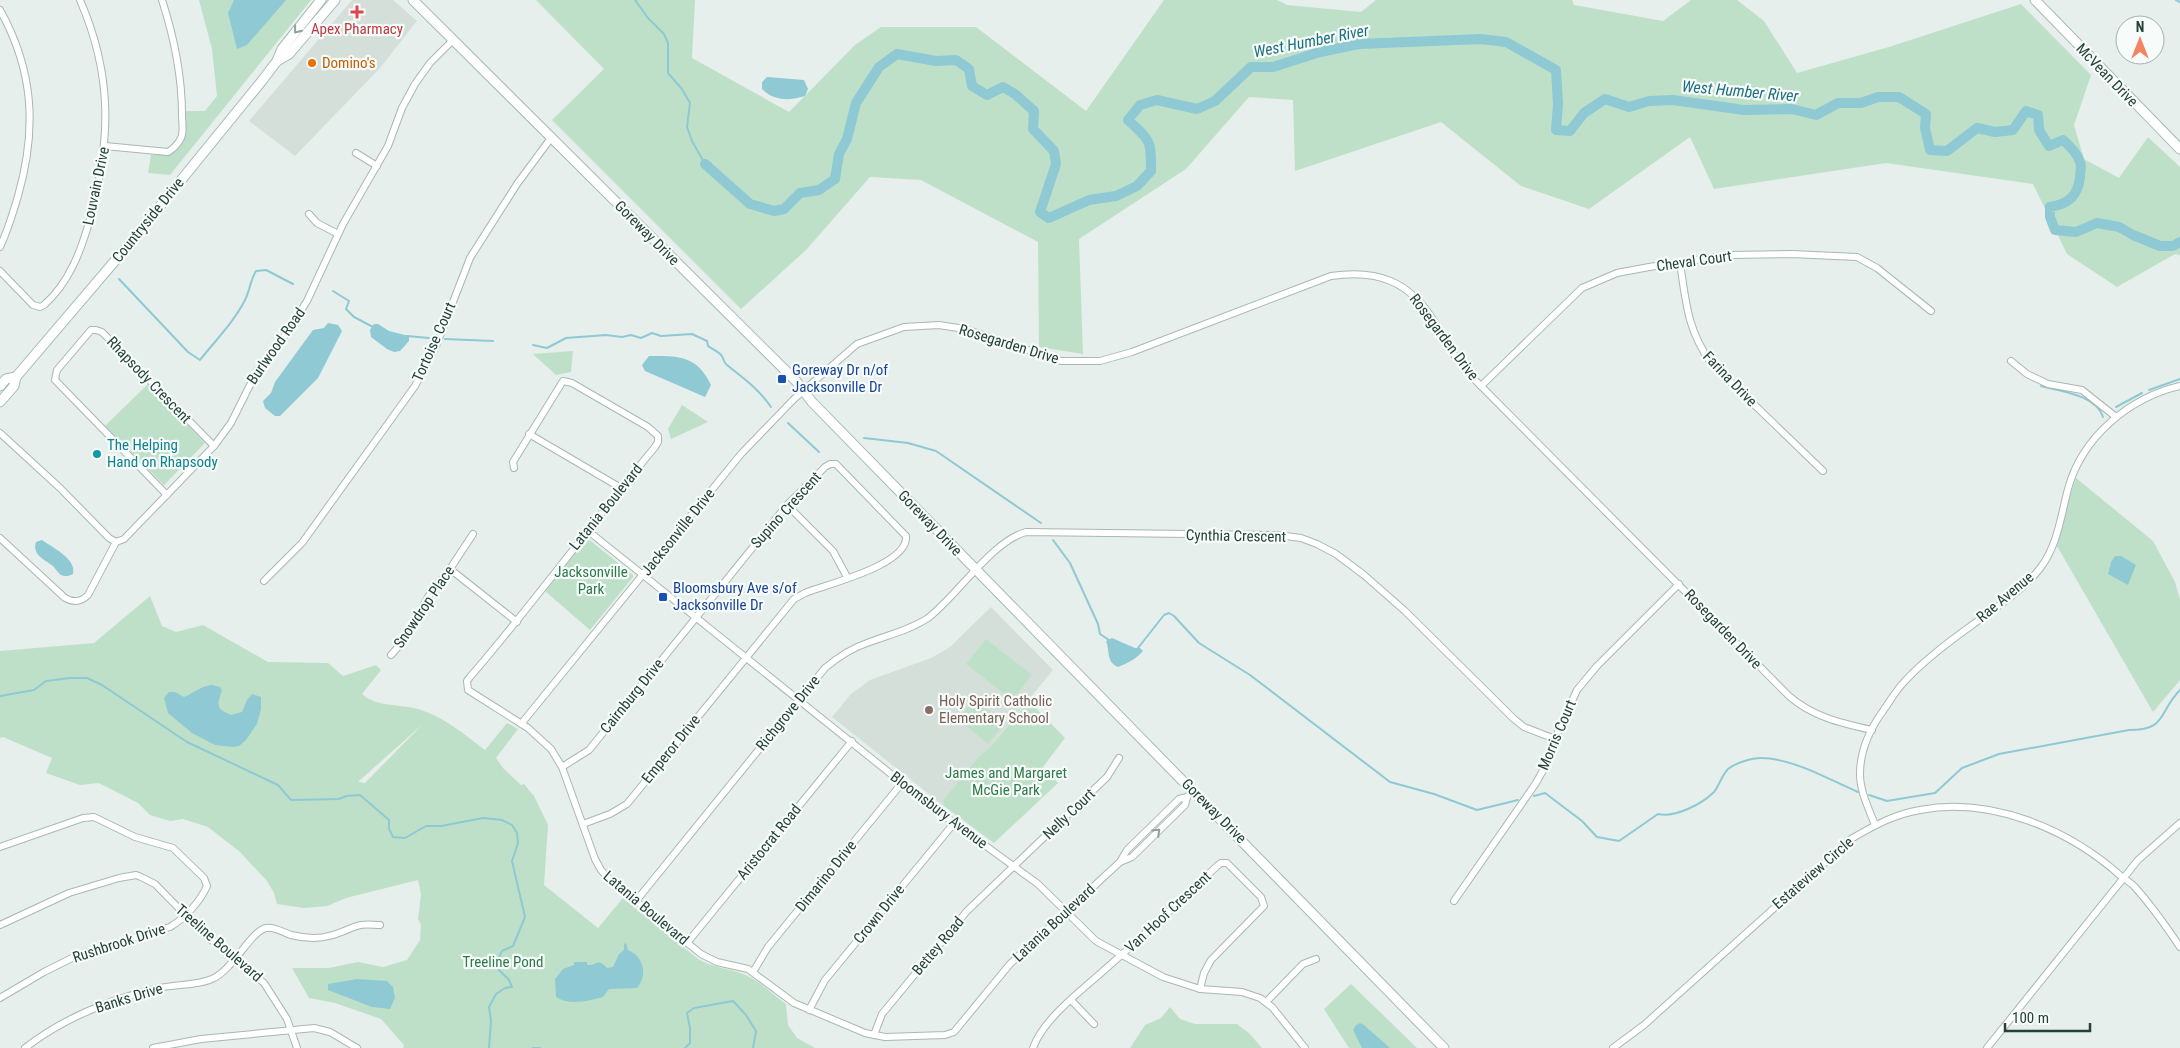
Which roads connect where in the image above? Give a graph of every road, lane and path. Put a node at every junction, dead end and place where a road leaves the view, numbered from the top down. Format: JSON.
{"nodes":[{"id":1,"x":80,"y":0,"type":"edge"},
{"id":2,"x":162,"y":0,"type":"edge"},
{"id":3,"x":321,"y":0,"type":"edge"},
{"id":4,"x":335,"y":0,"type":"edge"},
{"id":5,"x":412,"y":0,"type":"edge"},
{"id":6,"x":2034,"y":0,"type":"edge"},
{"id":7,"x":0,"y":10,"type":"edge"},
{"id":8,"x":453,"y":40,"type":"junction"},
{"id":9,"x":277,"y":61,"type":"junction"},
{"id":10,"x":551,"y":138,"type":"junction"},
{"id":11,"x":106,"y":146,"type":"junction"},
{"id":12,"x":2180,"y":149,"type":"edge"},
{"id":13,"x":356,"y":153,"type":"dead end"},
{"id":14,"x":376,"y":166,"type":"junction"},
{"id":15,"x":309,"y":214,"type":"dead end"},
{"id":16,"x":338,"y":234,"type":"junction"},
{"id":17,"x":0,"y":246,"type":"edge"},
{"id":18,"x":1680,"y":262,"type":"junction"},
{"id":19,"x":0,"y":271,"type":"edge"},
{"id":20,"x":1931,"y":311,"type":"dead end"},
{"id":21,"x":2011,"y":361,"type":"dead end"},
{"id":22,"x":16,"y":377,"type":"junction"},
{"id":23,"x":0,"y":386,"type":"edge"},
{"id":24,"x":1481,"y":386,"type":"junction"},
{"id":25,"x":2180,"y":386,"type":"edge"},
{"id":26,"x":804,"y":391,"type":"junction"},
{"id":27,"x":0,"y":402,"type":"edge"},
{"id":28,"x":2116,"y":417,"type":"junction"},
{"id":29,"x":0,"y":433,"type":"edge"},
{"id":30,"x":529,"y":434,"type":"junction"},
{"id":31,"x":214,"y":446,"type":"junction"},
{"id":32,"x":514,"y":468,"type":"dead end"},
{"id":33,"x":1823,"y":471,"type":"dead end"},
{"id":34,"x":621,"y":488,"type":"junction"},
{"id":35,"x":167,"y":494,"type":"junction"},
{"id":36,"x":787,"y":505,"type":"junction"},
{"id":37,"x":587,"y":530,"type":"junction"},
{"id":38,"x":473,"y":534,"type":"dead end"},
{"id":39,"x":0,"y":538,"type":"edge"},
{"id":40,"x":116,"y":542,"type":"junction"},
{"id":41,"x":450,"y":569,"type":"junction"},
{"id":42,"x":977,"y":570,"type":"junction"},
{"id":43,"x":643,"y":575,"type":"junction"},
{"id":44,"x":847,"y":577,"type":"junction"},
{"id":45,"x":264,"y":582,"type":"dead end"},
{"id":46,"x":1679,"y":584,"type":"junction"},
{"id":47,"x":696,"y":617,"type":"junction"},
{"id":48,"x":517,"y":622,"type":"junction"},
{"id":49,"x":391,"y":655,"type":"dead end"},
{"id":50,"x":746,"y":656,"type":"junction"},
{"id":51,"x":800,"y":699,"type":"junction"},
{"id":52,"x":521,"y":724,"type":"junction"},
{"id":53,"x":1872,"y":730,"type":"junction"},
{"id":54,"x":1555,"y":739,"type":"junction"},
{"id":55,"x":852,"y":741,"type":"junction"},
{"id":56,"x":1119,"y":758,"type":"dead end"},
{"id":57,"x":562,"y":767,"type":"junction"},
{"id":58,"x":902,"y":783,"type":"junction"},
{"id":59,"x":1190,"y":794,"type":"junction"},
{"id":60,"x":955,"y":822,"type":"junction"},
{"id":61,"x":583,"y":824,"type":"junction"},
{"id":62,"x":2180,"y":824,"type":"edge"},
{"id":63,"x":1875,"y":825,"type":"junction"},
{"id":64,"x":0,"y":847,"type":"edge"},
{"id":65,"x":1014,"y":866,"type":"junction"},
{"id":66,"x":2123,"y":878,"type":"junction"},
{"id":67,"x":636,"y":901,"type":"junction"},
{"id":68,"x":1454,"y":902,"type":"dead end"},
{"id":69,"x":1065,"y":912,"type":"junction"},
{"id":70,"x":185,"y":916,"type":"junction"},
{"id":71,"x":0,"y":925,"type":"edge"},
{"id":72,"x":380,"y":925,"type":"dead end"},
{"id":73,"x":687,"y":943,"type":"junction"},
{"id":74,"x":2180,"y":947,"type":"edge"},
{"id":75,"x":1121,"y":956,"type":"junction"},
{"id":76,"x":236,"y":959,"type":"junction"},
{"id":77,"x":1316,"y":960,"type":"dead end"},
{"id":78,"x":753,"y":972,"type":"junction"},
{"id":79,"x":1200,"y":989,"type":"junction"},
{"id":80,"x":0,"y":998,"type":"edge"},
{"id":81,"x":1071,"y":1000,"type":"junction"},
{"id":82,"x":1266,"y":1002,"type":"junction"},
{"id":83,"x":809,"y":1010,"type":"junction"},
{"id":84,"x":1094,"y":1024,"type":"dead end"},
{"id":85,"x":292,"y":1031,"type":"junction"},
{"id":86,"x":874,"y":1035,"type":"junction"},
{"id":87,"x":25,"y":1048,"type":"edge"},
{"id":88,"x":153,"y":1048,"type":"edge"},
{"id":89,"x":297,"y":1048,"type":"edge"},
{"id":90,"x":357,"y":1048,"type":"edge"},
{"id":91,"x":1033,"y":1048,"type":"edge"},
{"id":92,"x":1305,"y":1048,"type":"edge"},
{"id":93,"x":1444,"y":1048,"type":"edge"},
{"id":94,"x":1613,"y":1048,"type":"edge"},
{"id":95,"x":1987,"y":1048,"type":"edge"}],
"edges":[{"from":1,"to":11,"type":"street","name":"Louvain Drive"},
{"from":2,"to":11,"type":"street"},
{"from":3,"to":9,"type":"street","name":"Countryside Drive","one_way":true},
{"from":4,"to":9,"type":"street","name":"Countryside Drive"},
{"from":5,"to":8,"type":"street","name":"Goreway Drive"},
{"from":6,"to":12,"type":"street","name":"McVean Drive"},
{"from":7,"to":17,"type":"street"},
{"from":8,"to":10,"type":"street","name":"Goreway Drive"},
{"from":8,"to":14,"type":"street","name":"Burlwood Road"},
{"from":9,"to":22,"type":"street","name":"Countryside Drive"},
{"from":10,"to":26,"type":"street","name":"Goreway Drive"},
{"from":10,"to":45,"type":"street","name":"Tortoise Court"},
{"from":11,"to":19,"type":"street","name":"Louvain Drive"},
{"from":13,"to":14,"type":"street"},
{"from":14,"to":16,"type":"street","name":"Burlwood Road"},
{"from":15,"to":16,"type":"street"},
{"from":16,"to":31,"type":"street","name":"Burlwood Road"},
{"from":18,"to":20,"type":"street","name":"Cheval Court"},
{"from":18,"to":24,"type":"street","name":"Cheval Court"},
{"from":18,"to":33,"type":"street","name":"Farina Drive"},
{"from":21,"to":28,"type":"street"},
{"from":22,"to":23,"type":"street","name":"Countryside Drive"},
{"from":22,"to":27,"type":"street","name":"Countryside Drive"},
{"from":24,"to":26,"type":"street","name":"Rosegarden Drive"},
{"from":24,"to":46,"type":"street","name":"Rosegarden Drive"},
{"from":25,"to":28,"type":"street","name":"Rae Avenue"},
{"from":26,"to":42,"type":"street","name":"Goreway Drive"},
{"from":26,"to":43,"type":"street","name":"Jacksonville Drive"},
{"from":28,"to":53,"type":"street","name":"Rae Avenue"},
{"from":29,"to":40,"type":"street"},
{"from":30,"to":32,"type":"street"},
{"from":30,"to":34,"type":"street"},
{"from":30,"to":34,"type":"street","name":"Latania Boulevard"},
{"from":31,"to":35,"type":"street","name":"Burlwood Road"},
{"from":31,"to":35,"type":"street","name":"Rhapsody Crescent"},
{"from":34,"to":37,"type":"street","name":"Latania Boulevard"},
{"from":35,"to":40,"type":"street","name":"Burlwood Road"},
{"from":36,"to":44,"type":"street"},
{"from":36,"to":44,"type":"street","name":"Supino Crescent"},
{"from":36,"to":47,"type":"street","name":"Supino Crescent"},
{"from":37,"to":43,"type":"street","name":"Bloomsbury Avenue"},
{"from":37,"to":48,"type":"street","name":"Latania Boulevard"},
{"from":38,"to":41,"type":"street","name":"Snowdrop Place"},
{"from":39,"to":40,"type":"street"},
{"from":41,"to":48,"type":"street"},
{"from":41,"to":49,"type":"street","name":"Snowdrop Place"},
{"from":42,"to":51,"type":"street","name":"Richgrove Drive"},
{"from":42,"to":54,"type":"street","name":"Cynthia Crescent"},
{"from":42,"to":59,"type":"street","name":"Goreway Drive"},
{"from":43,"to":47,"type":"street","name":"Bloomsbury Avenue"},
{"from":43,"to":52,"type":"street","name":"Jacksonville Drive"},
{"from":44,"to":50,"type":"street","name":"Supino Crescent"},
{"from":46,"to":53,"type":"street","name":"Rosegarden Drive"},
{"from":46,"to":54,"type":"street","name":"Morris Court"},
{"from":47,"to":50,"type":"street","name":"Bloomsbury Avenue"},
{"from":47,"to":57,"type":"street","name":"Cairnburg Drive"},
{"from":48,"to":52,"type":"street","name":"Latania Boulevard"},
{"from":50,"to":51,"type":"street","name":"Bloomsbury Avenue"},
{"from":50,"to":61,"type":"street","name":"Emperor Drive"},
{"from":51,"to":55,"type":"street","name":"Bloomsbury Avenue"},
{"from":51,"to":67,"type":"street","name":"Richgrove Drive"},
{"from":52,"to":57,"type":"street","name":"Latania Boulevard"},
{"from":53,"to":63,"type":"street","name":"Rae Avenue"},
{"from":54,"to":68,"type":"street","name":"Morris Court"},
{"from":55,"to":58,"type":"street","name":"Bloomsbury Avenue"},
{"from":55,"to":73,"type":"street","name":"Aristocrat Road"},
{"from":56,"to":65,"type":"street","name":"Nelly Court"},
{"from":57,"to":61,"type":"street","name":"Latania Boulevard"},
{"from":58,"to":60,"type":"street","name":"Bloomsbury Avenue"},
{"from":58,"to":78,"type":"street","name":"Dimarino Drive"},
{"from":59,"to":69,"type":"street","name":"Latania Boulevard"},
{"from":59,"to":93,"type":"street","name":"Goreway Drive"},
{"from":60,"to":65,"type":"street","name":"Bloomsbury Avenue"},
{"from":60,"to":83,"type":"street","name":"Crown Drive"},
{"from":61,"to":67,"type":"street","name":"Latania Boulevard"},
{"from":62,"to":66,"type":"street"},
{"from":63,"to":66,"type":"street","name":"Estateview Circle"},
{"from":63,"to":94,"type":"street","name":"Estateview Circle"},
{"from":64,"to":70,"type":"street","name":"Rushbrook Drive"},
{"from":65,"to":69,"type":"street","name":"Bloomsbury Avenue"},
{"from":65,"to":86,"type":"street","name":"Bettey Road"},
{"from":66,"to":74,"type":"street","name":"Estateview Circle"},
{"from":66,"to":95,"type":"street"},
{"from":67,"to":73,"type":"street","name":"Latania Boulevard"},
{"from":69,"to":75,"type":"street","name":"Bloomsbury Avenue"},
{"from":69,"to":86,"type":"street","name":"Latania Boulevard"},
{"from":70,"to":71,"type":"street","name":"Treeline Boulevard"},
{"from":70,"to":76,"type":"street","name":"Treeline Boulevard"},
{"from":70,"to":80,"type":"street","name":"Rushbrook Drive"},
{"from":72,"to":76,"type":"street","name":"Banks Drive"},
{"from":73,"to":78,"type":"street","name":"Latania Boulevard"},
{"from":75,"to":79,"type":"street","name":"Bloomsbury Avenue"},
{"from":75,"to":79,"type":"street","name":"Van Hoof Crescent"},
{"from":75,"to":81,"type":"street"},
{"from":76,"to":85,"type":"street","name":"Treeline Boulevard"},
{"from":76,"to":87,"type":"street","name":"Banks Drive"},
{"from":77,"to":82,"type":"street"},
{"from":78,"to":83,"type":"street","name":"Latania Boulevard"},
{"from":79,"to":82,"type":"street","name":"Bloomsbury Avenue"},
{"from":81,"to":84,"type":"street"},
{"from":81,"to":91,"type":"street"},
{"from":82,"to":92,"type":"street","name":"Bloomsbury Avenue"},
{"from":83,"to":86,"type":"street","name":"Latania Boulevard"},
{"from":85,"to":88,"type":"street"},
{"from":85,"to":89,"type":"street","name":"Treeline Boulevard"},
{"from":85,"to":90,"type":"street"}]}
